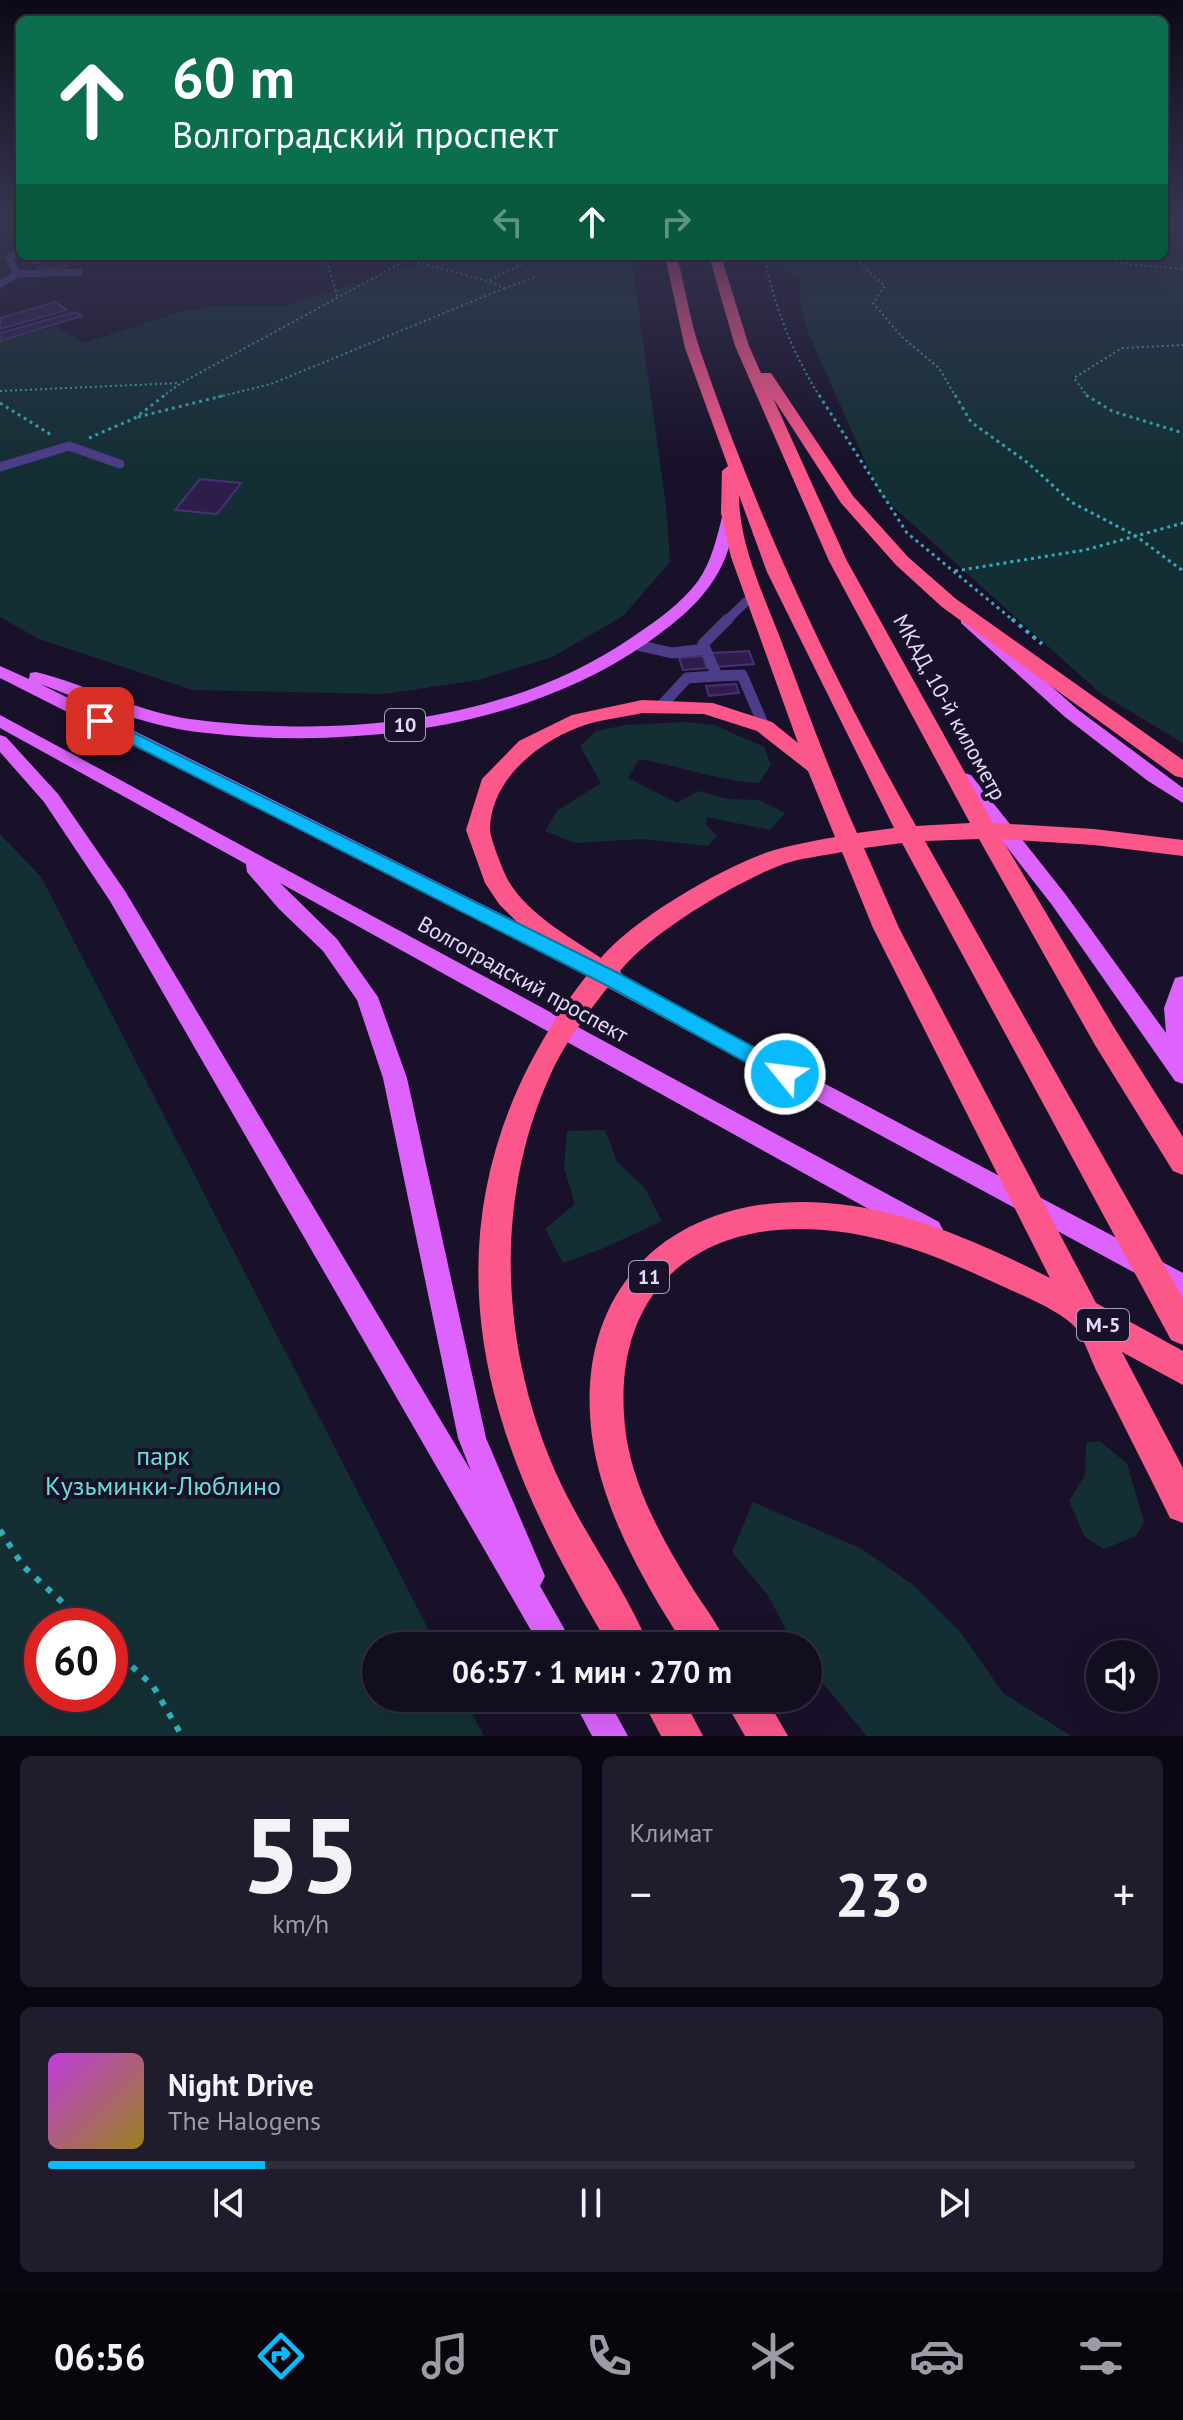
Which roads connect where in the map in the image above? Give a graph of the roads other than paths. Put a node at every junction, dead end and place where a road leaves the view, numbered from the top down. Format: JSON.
{"nodes":[{"id":1,"x":681,"y":301,"type":"edge"},
{"id":2,"x":729,"y":301,"type":"edge"},
{"id":3,"x":742,"y":346,"type":"junction"},
{"id":4,"x":727,"y":445,"type":"junction"},
{"id":5,"x":120,"y":464,"type":"dead end"},
{"id":6,"x":0,"y":467,"type":"edge"},
{"id":7,"x":730,"y":513,"type":"junction"},
{"id":8,"x":752,"y":596,"type":"junction"},
{"id":9,"x":949,"y":603,"type":"junction"},
{"id":10,"x":637,"y":645,"type":"junction"},
{"id":11,"x":705,"y":649,"type":"junction"},
{"id":12,"x":0,"y":664,"type":"edge"},
{"id":13,"x":0,"y":671,"type":"edge"},
{"id":14,"x":717,"y":676,"type":"junction"},
{"id":15,"x":662,"y":705,"type":"junction"},
{"id":16,"x":0,"y":721,"type":"edge"},
{"id":17,"x":764,"y":726,"type":"junction"},
{"id":18,"x":0,"y":741,"type":"edge"},
{"id":19,"x":935,"y":743,"type":"junction"},
{"id":20,"x":1183,"y":771,"type":"edge"},
{"id":21,"x":822,"y":779,"type":"junction"},
{"id":22,"x":1183,"y":797,"type":"edge"},
{"id":23,"x":1183,"y":848,"type":"edge"},
{"id":24,"x":243,"y":855,"type":"junction"},
{"id":25,"x":613,"y":980,"type":"junction"},
{"id":26,"x":1183,"y":984,"type":"edge"},
{"id":27,"x":1183,"y":1049,"type":"edge"},
{"id":28,"x":1183,"y":1074,"type":"edge"},
{"id":29,"x":1183,"y":1162,"type":"edge"},
{"id":30,"x":1022,"y":1281,"type":"junction"},
{"id":31,"x":1183,"y":1287,"type":"edge"},
{"id":32,"x":1183,"y":1329,"type":"edge"},
{"id":33,"x":1183,"y":1369,"type":"edge"},
{"id":34,"x":1183,"y":1505,"type":"edge"},
{"id":35,"x":550,"y":1632,"type":"edge"},
{"id":36,"x":552,"y":1632,"type":"edge"},
{"id":37,"x":622,"y":1632,"type":"edge"},
{"id":38,"x":700,"y":1632,"type":"edge"},
{"id":39,"x":586,"y":1712,"type":"edge"},
{"id":40,"x":596,"y":1712,"type":"edge"},
{"id":41,"x":669,"y":1712,"type":"edge"},
{"id":42,"x":752,"y":1712,"type":"edge"},
{"id":43,"x":597,"y":1736,"type":"edge"},
{"id":44,"x":611,"y":1736,"type":"edge"},
{"id":45,"x":683,"y":1736,"type":"edge"},
{"id":46,"x":768,"y":1736,"type":"edge"}],
"edges":[{"from":1,"to":4,"type":"highway"},
{"from":2,"to":3,"type":"highway","name":"МКАД, 10-й километр"},
{"from":3,"to":9,"type":"highway"},
{"from":3,"to":19,"type":"highway","name":"МКАД, 10-й километр"},
{"from":4,"to":7,"type":"highway","number":"10"},
{"from":4,"to":32,"type":"highway"},
{"from":5,"to":6,"type":"lane"},
{"from":7,"to":8,"type":"highway"},
{"from":7,"to":10,"type":"main road","number":"10"},
{"from":8,"to":11,"type":"lane"},
{"from":8,"to":21,"type":"highway"},
{"from":9,"to":20,"type":"highway"},
{"from":9,"to":22,"type":"main road"},
{"from":10,"to":11,"type":"lane"},
{"from":10,"to":12,"type":"main road","number":"10"},
{"from":11,"to":14,"type":"lane"},
{"from":13,"to":25,"type":"main road","name":"Волгоградский проспект"},
{"from":14,"to":15,"type":"lane"},
{"from":14,"to":17,"type":"lane"},
{"from":15,"to":17,"type":"highway"},
{"from":15,"to":25,"type":"highway"},
{"from":16,"to":24,"type":"main road","name":"Волгоградский проспект"},
{"from":17,"to":21,"type":"highway"},
{"from":18,"to":35,"type":"main road"},
{"from":19,"to":28,"type":"main road"},
{"from":19,"to":29,"type":"highway","name":"МКАД, 10-й километр"},
{"from":21,"to":34,"type":"highway"},
{"from":23,"to":37,"type":"highway"},
{"from":24,"to":30,"type":"main road","name":"Волгоградский проспект"},
{"from":24,"to":36,"type":"main road"},
{"from":25,"to":31,"type":"main road","name":"Волгоградский проспект"},
{"from":26,"to":27,"type":"main road"},
{"from":30,"to":33,"type":"highway","number":"М-5"},
{"from":30,"to":38,"type":"highway","number":"11"},
{"from":39,"to":43,"type":"main road"},
{"from":40,"to":44,"type":"main road"},
{"from":41,"to":45,"type":"highway"},
{"from":42,"to":46,"type":"highway"}]}
